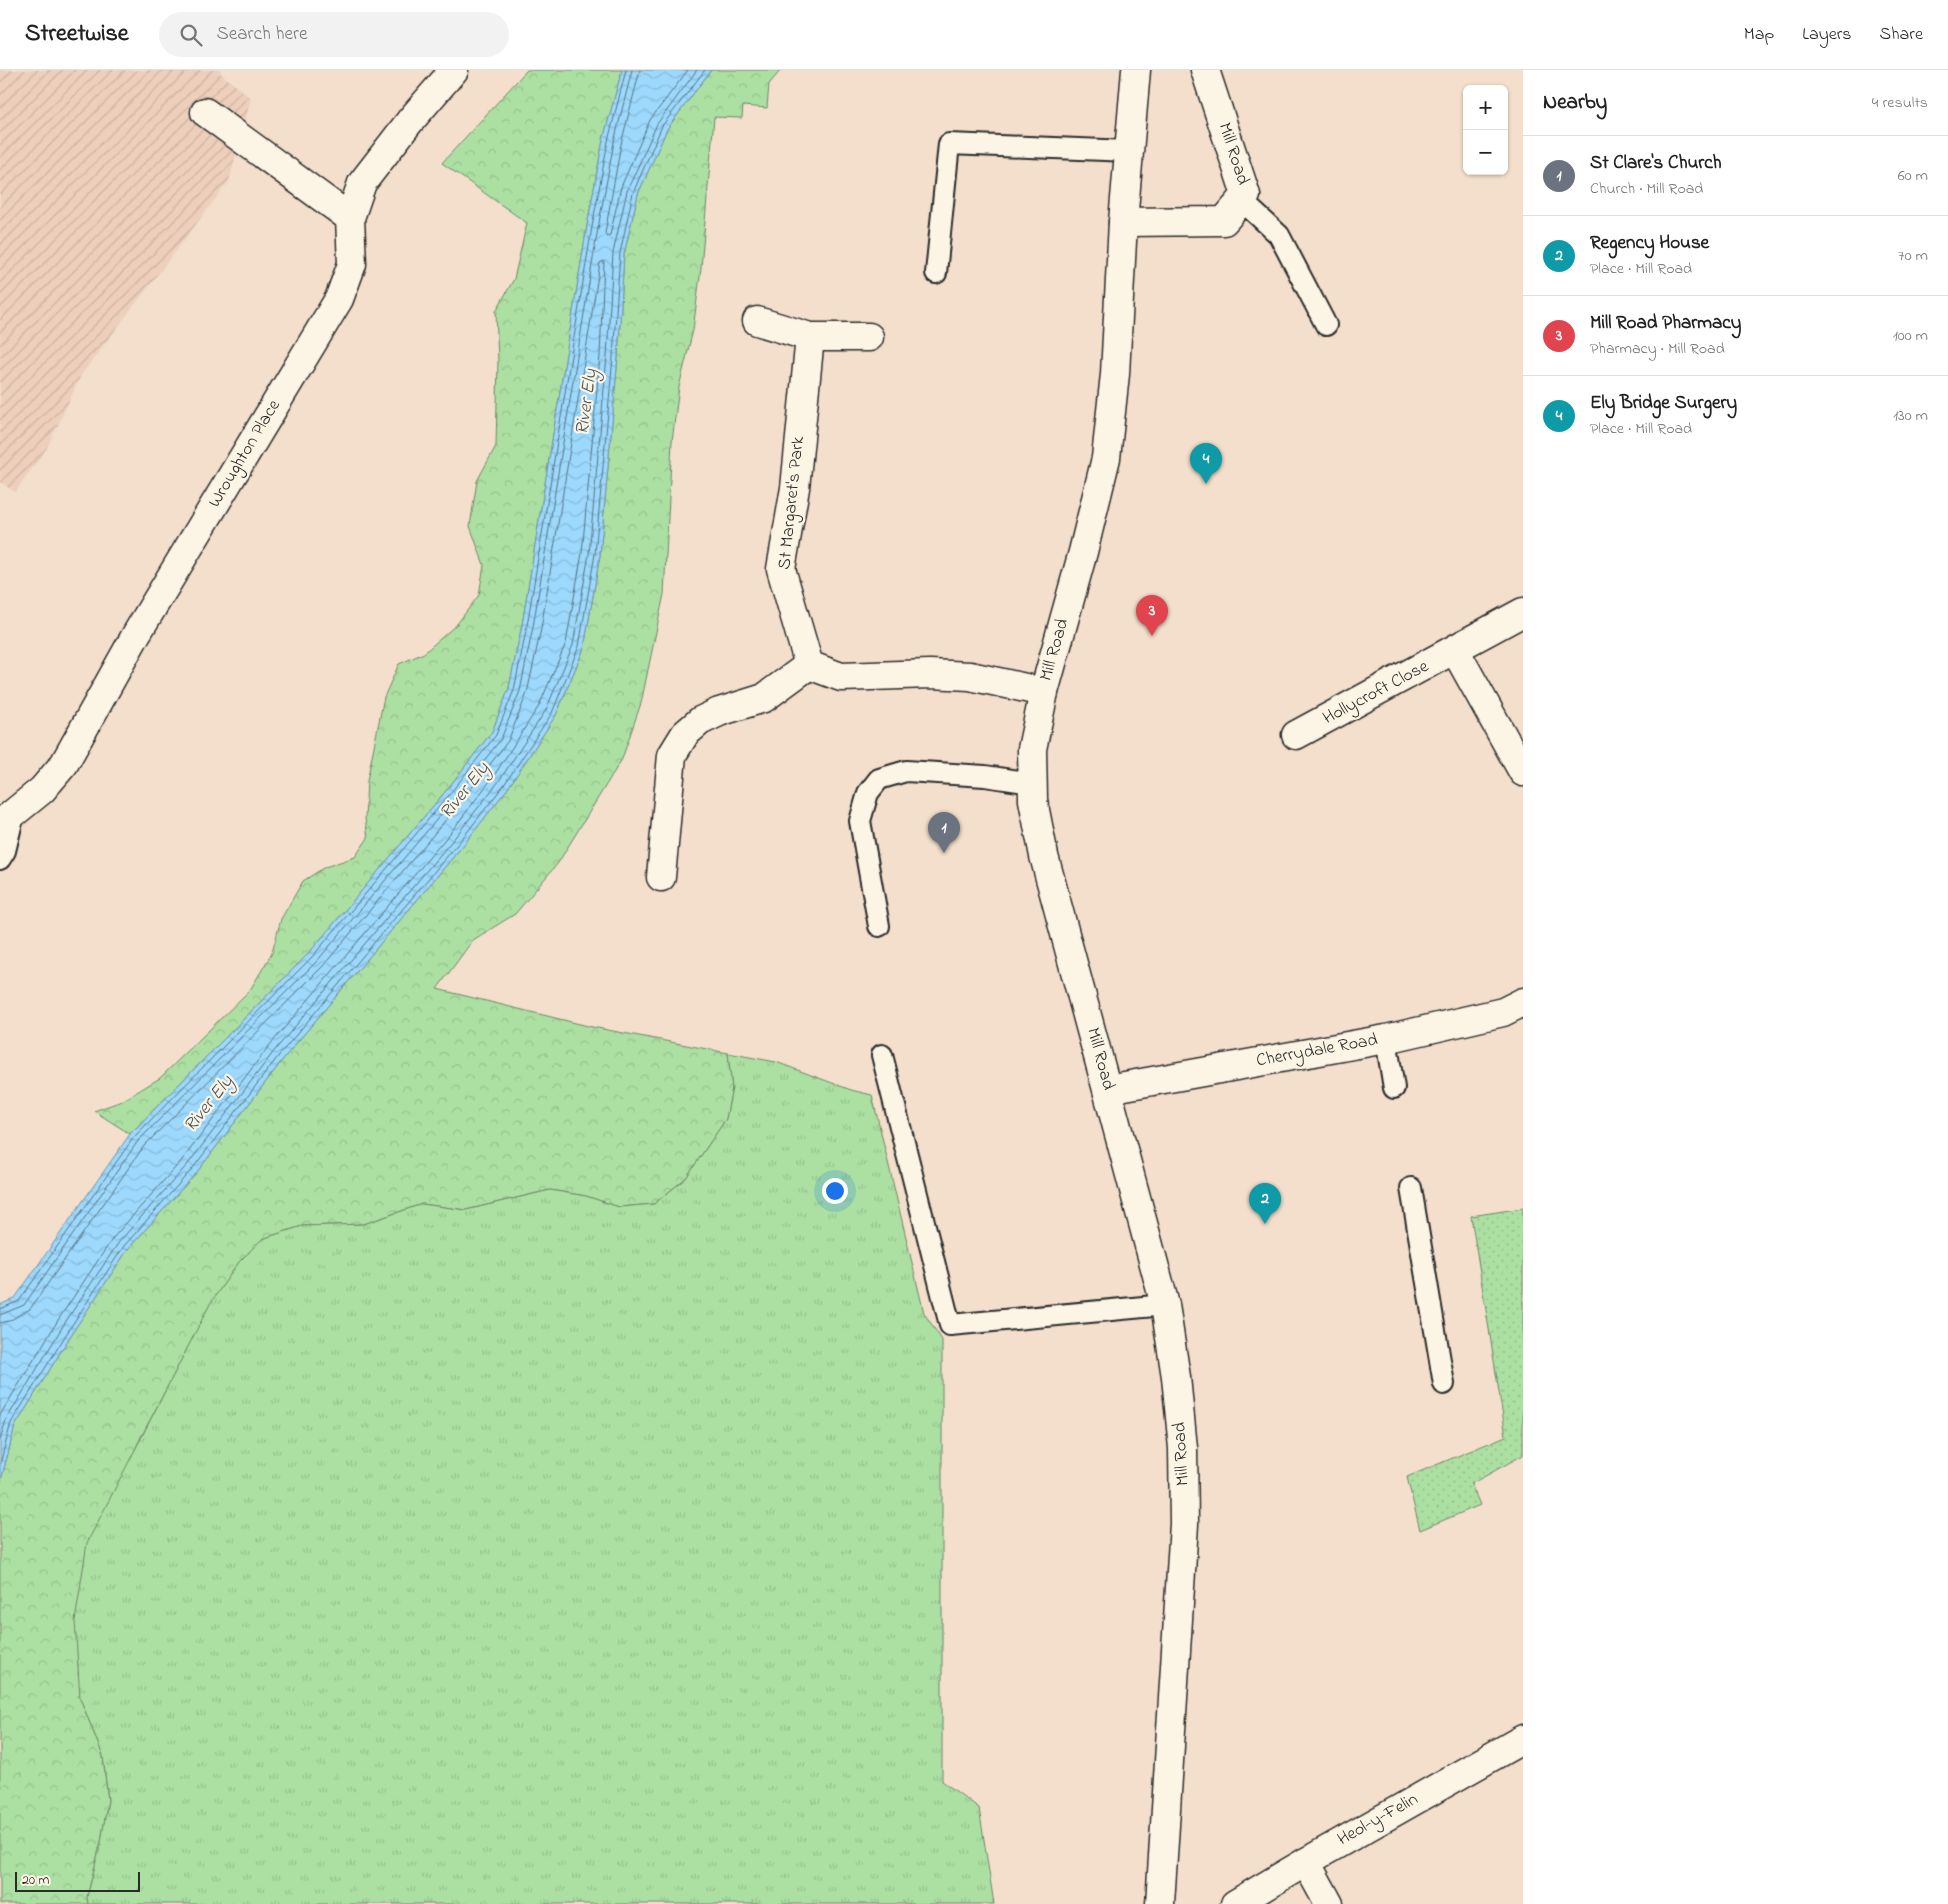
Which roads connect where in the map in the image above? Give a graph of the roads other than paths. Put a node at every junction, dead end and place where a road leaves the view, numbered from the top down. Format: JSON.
{"nodes":[{"id":1,"x":454,"y":70,"type":"edge"},
{"id":2,"x":1136,"y":70,"type":"edge"},
{"id":3,"x":1205,"y":70,"type":"edge"},
{"id":4,"x":205,"y":112,"type":"dead end"},
{"id":5,"x":1130,"y":151,"type":"junction"},
{"id":6,"x":1241,"y":200,"type":"junction"},
{"id":7,"x":350,"y":218,"type":"junction"},
{"id":8,"x":1123,"y":222,"type":"junction"},
{"id":9,"x":936,"y":273,"type":"dead end"},
{"id":10,"x":757,"y":321,"type":"dead end"},
{"id":11,"x":1326,"y":325,"type":"dead end"},
{"id":12,"x":810,"y":337,"type":"junction"},
{"id":13,"x":868,"y":337,"type":"dead end"},
{"id":14,"x":1523,"y":612,"type":"edge"},
{"id":15,"x":1455,"y":650,"type":"junction"},
{"id":16,"x":809,"y":666,"type":"junction"},
{"id":17,"x":1044,"y":692,"type":"junction"},
{"id":18,"x":1296,"y":736,"type":"dead end"},
{"id":19,"x":1523,"y":772,"type":"edge"},
{"id":20,"x":1032,"y":783,"type":"junction"},
{"id":21,"x":7,"y":819,"type":"edge"},
{"id":22,"x":0,"y":859,"type":"edge"},
{"id":23,"x":661,"y":877,"type":"dead end"},
{"id":24,"x":879,"y":926,"type":"dead end"},
{"id":25,"x":1523,"y":1002,"type":"edge"},
{"id":26,"x":1386,"y":1039,"type":"junction"},
{"id":27,"x":882,"y":1055,"type":"dead end"},
{"id":28,"x":1394,"y":1088,"type":"dead end"},
{"id":29,"x":1108,"y":1089,"type":"junction"},
{"id":30,"x":1411,"y":1188,"type":"dead end"},
{"id":31,"x":1165,"y":1305,"type":"junction"},
{"id":32,"x":1444,"y":1384,"type":"dead end"},
{"id":33,"x":1523,"y":1739,"type":"edge"},
{"id":34,"x":1306,"y":1862,"type":"junction"},
{"id":35,"x":1160,"y":1904,"type":"edge"},
{"id":36,"x":1235,"y":1904,"type":"edge"},
{"id":37,"x":1329,"y":1904,"type":"edge"}],
"edges":[{"from":1,"to":7,"type":"street","name":"Wroughton Place"},
{"from":2,"to":5,"type":"street","name":"Mill Road"},
{"from":3,"to":6,"type":"street","name":"Mill Road"},
{"from":4,"to":7,"type":"street"},
{"from":5,"to":8,"type":"street","name":"Mill Road"},
{"from":5,"to":9,"type":"lane"},
{"from":6,"to":8,"type":"street","name":"Mill Road"},
{"from":6,"to":11,"type":"lane"},
{"from":7,"to":21,"type":"street","name":"Wroughton Place"},
{"from":8,"to":17,"type":"street","name":"Mill Road"},
{"from":10,"to":12,"type":"street"},
{"from":12,"to":13,"type":"street"},
{"from":12,"to":16,"type":"street","name":"St Margaret's Park"},
{"from":14,"to":15,"type":"street","name":"Hollycroft Close"},
{"from":15,"to":18,"type":"street","name":"Hollycroft Close"},
{"from":15,"to":19,"type":"street"},
{"from":16,"to":17,"type":"street"},
{"from":16,"to":23,"type":"street"},
{"from":17,"to":20,"type":"street","name":"Mill Road"},
{"from":20,"to":24,"type":"lane"},
{"from":20,"to":29,"type":"street","name":"Mill Road"},
{"from":21,"to":22,"type":"lane"},
{"from":25,"to":26,"type":"street","name":"Cherrydale Road"},
{"from":26,"to":28,"type":"lane"},
{"from":26,"to":29,"type":"street","name":"Cherrydale Road"},
{"from":27,"to":31,"type":"lane"},
{"from":29,"to":31,"type":"street","name":"Mill Road"},
{"from":30,"to":32,"type":"lane"},
{"from":31,"to":35,"type":"street","name":"Mill Road"},
{"from":33,"to":34,"type":"street","name":"Heol-y-Felin"},
{"from":34,"to":36,"type":"street","name":"Heol-y-Felin"},
{"from":34,"to":37,"type":"street"}]}
